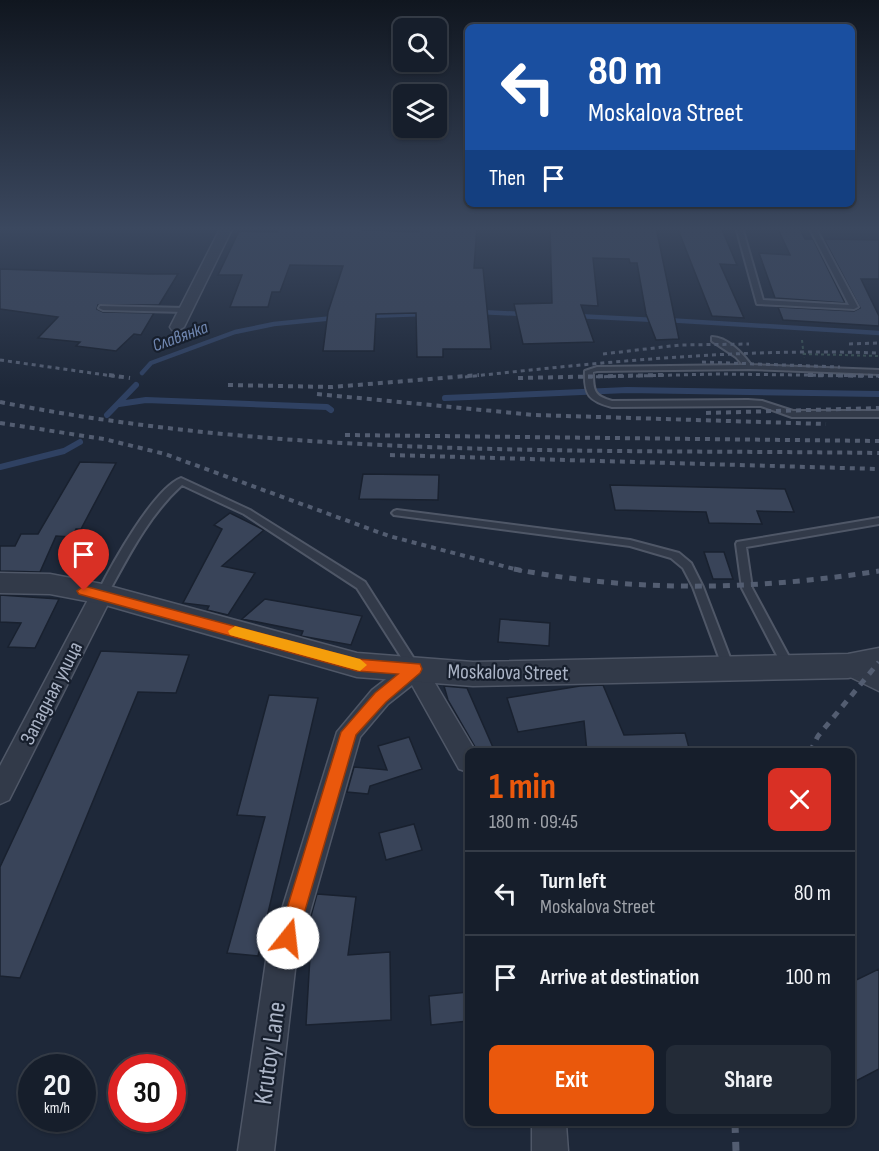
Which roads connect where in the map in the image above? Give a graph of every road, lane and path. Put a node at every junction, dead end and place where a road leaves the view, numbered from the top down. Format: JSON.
{"nodes":[{"id":1,"x":200,"y":281,"type":"edge"},
{"id":2,"x":754,"y":281,"type":"edge"},
{"id":3,"x":840,"y":281,"type":"edge"},
{"id":4,"x":103,"y":308,"type":"dead end"},
{"id":5,"x":185,"y":310,"type":"junction"},
{"id":6,"x":177,"y":327,"type":"dead end"},
{"id":7,"x":715,"y":339,"type":"dead end"},
{"id":8,"x":804,"y":354,"type":"dead end"},
{"id":9,"x":879,"y":356,"type":"edge"},
{"id":10,"x":749,"y":367,"type":"junction"},
{"id":11,"x":879,"y":372,"type":"edge"},
{"id":12,"x":879,"y":414,"type":"edge"},
{"id":13,"x":397,"y":513,"type":"dead end"},
{"id":14,"x":879,"y":521,"type":"edge"},
{"id":15,"x":0,"y":583,"type":"edge"},
{"id":16,"x":102,"y":594,"type":"junction"},
{"id":17,"x":879,"y":660,"type":"edge"},
{"id":18,"x":848,"y":666,"type":"junction"},
{"id":19,"x":789,"y":668,"type":"junction"},
{"id":20,"x":415,"y":669,"type":"junction"},
{"id":21,"x":729,"y":670,"type":"junction"},
{"id":22,"x":879,"y":682,"type":"edge"},
{"id":23,"x":465,"y":756,"type":"edge"},
{"id":24,"x":0,"y":792,"type":"edge"},
{"id":25,"x":549,"y":1126,"type":"edge"},
{"id":26,"x":256,"y":1151,"type":"edge"},
{"id":27,"x":550,"y":1151,"type":"edge"}],
"edges":[{"from":1,"to":5,"type":"street"},
{"from":2,"to":3,"type":"lane"},
{"from":4,"to":5,"type":"lane"},
{"from":5,"to":6,"type":"street"},
{"from":7,"to":10,"type":"lane"},
{"from":8,"to":9,"type":"path"},
{"from":10,"to":11,"type":"lane"},
{"from":10,"to":12,"type":"lane"},
{"from":13,"to":21,"type":"lane"},
{"from":14,"to":19,"type":"lane"},
{"from":15,"to":16,"type":"street","name":"Moskalova Street"},
{"from":16,"to":20,"type":"street","name":"Moskalova Street"},
{"from":16,"to":20,"type":"lane"},
{"from":16,"to":24,"type":"street","name":"Западная улица"},
{"from":17,"to":18,"type":"street"},
{"from":18,"to":19,"type":"street","name":"Moskalova Street"},
{"from":18,"to":22,"type":"street","name":"Moskalova Street"},
{"from":19,"to":21,"type":"street","name":"Moskalova Street"},
{"from":20,"to":21,"type":"street","name":"Moskalova Street"},
{"from":20,"to":23,"type":"street"},
{"from":20,"to":26,"type":"street","name":"Krutoy Lane"},
{"from":25,"to":27,"type":"street"}]}
